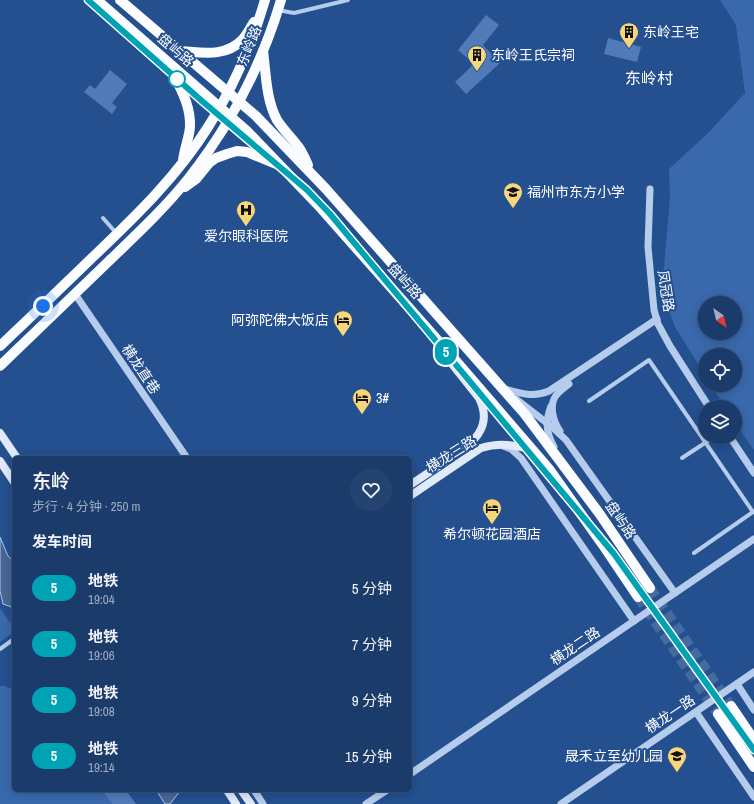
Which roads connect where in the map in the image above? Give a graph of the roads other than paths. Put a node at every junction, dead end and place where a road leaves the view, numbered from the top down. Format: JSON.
{"nodes":[{"id":1,"x":97,"y":0,"type":"edge"},
{"id":2,"x":120,"y":0,"type":"edge"},
{"id":3,"x":265,"y":0,"type":"edge"},
{"id":4,"x":348,"y":0,"type":"edge"},
{"id":5,"x":279,"y":5,"type":"edge"},
{"id":6,"x":261,"y":13,"type":"junction"},
{"id":7,"x":179,"y":51,"type":"junction"},
{"id":8,"x":263,"y":51,"type":"junction"},
{"id":9,"x":167,"y":61,"type":"junction"},
{"id":10,"x":228,"y":92,"type":"junction"},
{"id":11,"x":239,"y":100,"type":"junction"},
{"id":12,"x":220,"y":107,"type":"junction"},
{"id":13,"x":230,"y":116,"type":"junction"},
{"id":14,"x":183,"y":162,"type":"junction"},
{"id":15,"x":284,"y":168,"type":"junction"},
{"id":16,"x":313,"y":174,"type":"junction"},
{"id":17,"x":650,"y":189,"type":"dead end"},
{"id":18,"x":177,"y":192,"type":"junction"},
{"id":19,"x":103,"y":218,"type":"dead end"},
{"id":20,"x":117,"y":234,"type":"junction"},
{"id":21,"x":75,"y":294,"type":"junction"},
{"id":22,"x":657,"y":322,"type":"junction"},
{"id":23,"x":434,"y":334,"type":"junction"},
{"id":24,"x":0,"y":346,"type":"edge"},
{"id":25,"x":0,"y":366,"type":"edge"},
{"id":26,"x":500,"y":387,"type":"junction"},
{"id":27,"x":704,"y":400,"type":"edge"},
{"id":28,"x":589,"y":401,"type":"dead end"},
{"id":29,"x":553,"y":402,"type":"junction"},
{"id":30,"x":547,"y":423,"type":"junction"},
{"id":31,"x":698,"y":430,"type":"edge"},
{"id":32,"x":0,"y":433,"type":"edge"},
{"id":33,"x":566,"y":440,"type":"junction"},
{"id":34,"x":703,"y":444,"type":"edge"},
{"id":35,"x":707,"y":444,"type":"edge"},
{"id":36,"x":735,"y":444,"type":"edge"},
{"id":37,"x":493,"y":445,"type":"junction"},
{"id":38,"x":532,"y":450,"type":"junction"},
{"id":39,"x":16,"y":456,"type":"edge"},
{"id":40,"x":186,"y":456,"type":"edge"},
{"id":41,"x":682,"y":458,"type":"dead end"},
{"id":42,"x":0,"y":461,"type":"edge"},
{"id":43,"x":565,"y":467,"type":"junction"},
{"id":44,"x":754,"y":473,"type":"edge"},
{"id":45,"x":12,"y":479,"type":"edge"},
{"id":46,"x":412,"y":485,"type":"edge"},
{"id":47,"x":412,"y":495,"type":"edge"},
{"id":48,"x":754,"y":539,"type":"edge"},
{"id":49,"x":694,"y":553,"type":"dead end"},
{"id":50,"x":650,"y":588,"type":"tunnel mouth"},
{"id":51,"x":675,"y":593,"type":"junction"},
{"id":52,"x":638,"y":597,"type":"tunnel mouth"},
{"id":53,"x":634,"y":621,"type":"junction"},
{"id":54,"x":12,"y":640,"type":"edge"},
{"id":55,"x":0,"y":649,"type":"edge"},
{"id":56,"x":754,"y":672,"type":"edge"},
{"id":57,"x":737,"y":684,"type":"junction"},
{"id":58,"x":731,"y":706,"type":"tunnel mouth"},
{"id":59,"x":754,"y":710,"type":"edge"},
{"id":60,"x":696,"y":712,"type":"junction"},
{"id":61,"x":718,"y":714,"type":"tunnel mouth"},
{"id":62,"x":754,"y":740,"type":"edge"},
{"id":63,"x":754,"y":767,"type":"edge"},
{"id":64,"x":412,"y":773,"type":"edge"},
{"id":65,"x":228,"y":792,"type":"edge"},
{"id":66,"x":242,"y":792,"type":"edge"},
{"id":67,"x":255,"y":792,"type":"edge"},
{"id":68,"x":384,"y":792,"type":"edge"},
{"id":69,"x":754,"y":797,"type":"edge"},
{"id":70,"x":236,"y":804,"type":"edge"},
{"id":71,"x":251,"y":804,"type":"edge"},
{"id":72,"x":263,"y":804,"type":"edge"},
{"id":73,"x":366,"y":804,"type":"edge"},
{"id":74,"x":561,"y":804,"type":"edge"}],
"edges":[{"from":1,"to":9,"type":"main road","name":"盘屿路"},
{"from":2,"to":7,"type":"main road","name":"盘屿路"},
{"from":3,"to":6,"type":"main road","name":"东岭路"},
{"from":4,"to":5,"type":"street"},
{"from":5,"to":8,"type":"main road","name":"东岭路"},
{"from":6,"to":7,"type":"main road"},
{"from":6,"to":10,"type":"main road","name":"东岭路"},
{"from":7,"to":10,"type":"main road","name":"盘屿路"},
{"from":8,"to":11,"type":"main road","name":"东岭路"},
{"from":8,"to":16,"type":"main road"},
{"from":9,"to":12,"type":"main road","name":"盘屿路"},
{"from":9,"to":14,"type":"main road"},
{"from":10,"to":11,"type":"main road","name":"盘屿路"},
{"from":10,"to":12,"type":"main road","name":"东岭路"},
{"from":11,"to":13,"type":"main road","name":"东岭路"},
{"from":11,"to":16,"type":"main road","name":"盘屿路"},
{"from":12,"to":13,"type":"main road","name":"盘屿路"},
{"from":12,"to":14,"type":"main road","name":"东岭路"},
{"from":13,"to":15,"type":"main road","name":"盘屿路"},
{"from":13,"to":18,"type":"main road","name":"东岭路"},
{"from":14,"to":20,"type":"main road","name":"东岭路"},
{"from":15,"to":18,"type":"main road"},
{"from":15,"to":23,"type":"main road","name":"盘屿路"},
{"from":16,"to":26,"type":"main road","name":"盘屿路"},
{"from":17,"to":22,"type":"street","name":"凤冠路"},
{"from":18,"to":21,"type":"main road"},
{"from":19,"to":20,"type":"street"},
{"from":20,"to":24,"type":"main road","name":"东岭路"},
{"from":21,"to":25,"type":"main road"},
{"from":21,"to":40,"type":"street","name":"横龙直巷"},
{"from":22,"to":26,"type":"street"},
{"from":22,"to":27,"type":"street","name":"凤冠路"},
{"from":22,"to":29,"type":"street"},
{"from":23,"to":38,"type":"main road","name":"盘屿路"},
{"from":23,"to":46,"type":"main road","name":"横龙三路"},
{"from":26,"to":30,"type":"street"},
{"from":26,"to":43,"type":"main road","name":"盘屿路"},
{"from":28,"to":31,"type":"street"},
{"from":29,"to":30,"type":"street"},
{"from":29,"to":33,"type":"street"},
{"from":30,"to":33,"type":"street"},
{"from":30,"to":43,"type":"street"},
{"from":32,"to":39,"type":"main road"},
{"from":33,"to":51,"type":"street"},
{"from":34,"to":41,"type":"street"},
{"from":35,"to":49,"type":"street"},
{"from":36,"to":44,"type":"street"},
{"from":37,"to":38,"type":"main road","name":"横龙三路"},
{"from":37,"to":47,"type":"main road","name":"横龙三路"},
{"from":37,"to":53,"type":"street"},
{"from":38,"to":52,"type":"main road","name":"盘屿路"},
{"from":42,"to":45,"type":"main road"},
{"from":43,"to":50,"type":"main road","name":"盘屿路"},
{"from":48,"to":51,"type":"street","name":"横龙二路"},
{"from":51,"to":53,"type":"street","name":"横龙二路"},
{"from":53,"to":64,"type":"street","name":"横龙二路"},
{"from":54,"to":55,"type":"street"},
{"from":56,"to":57,"type":"street","name":"横龙一路"},
{"from":57,"to":59,"type":"street"},
{"from":57,"to":60,"type":"street","name":"横龙一路"},
{"from":58,"to":62,"type":"main road"},
{"from":60,"to":69,"type":"street"},
{"from":60,"to":74,"type":"street","name":"横龙一路"},
{"from":61,"to":63,"type":"main road"},
{"from":65,"to":70,"type":"main road"},
{"from":66,"to":71,"type":"main road"},
{"from":67,"to":72,"type":"street"},
{"from":68,"to":73,"type":"street"}]}
